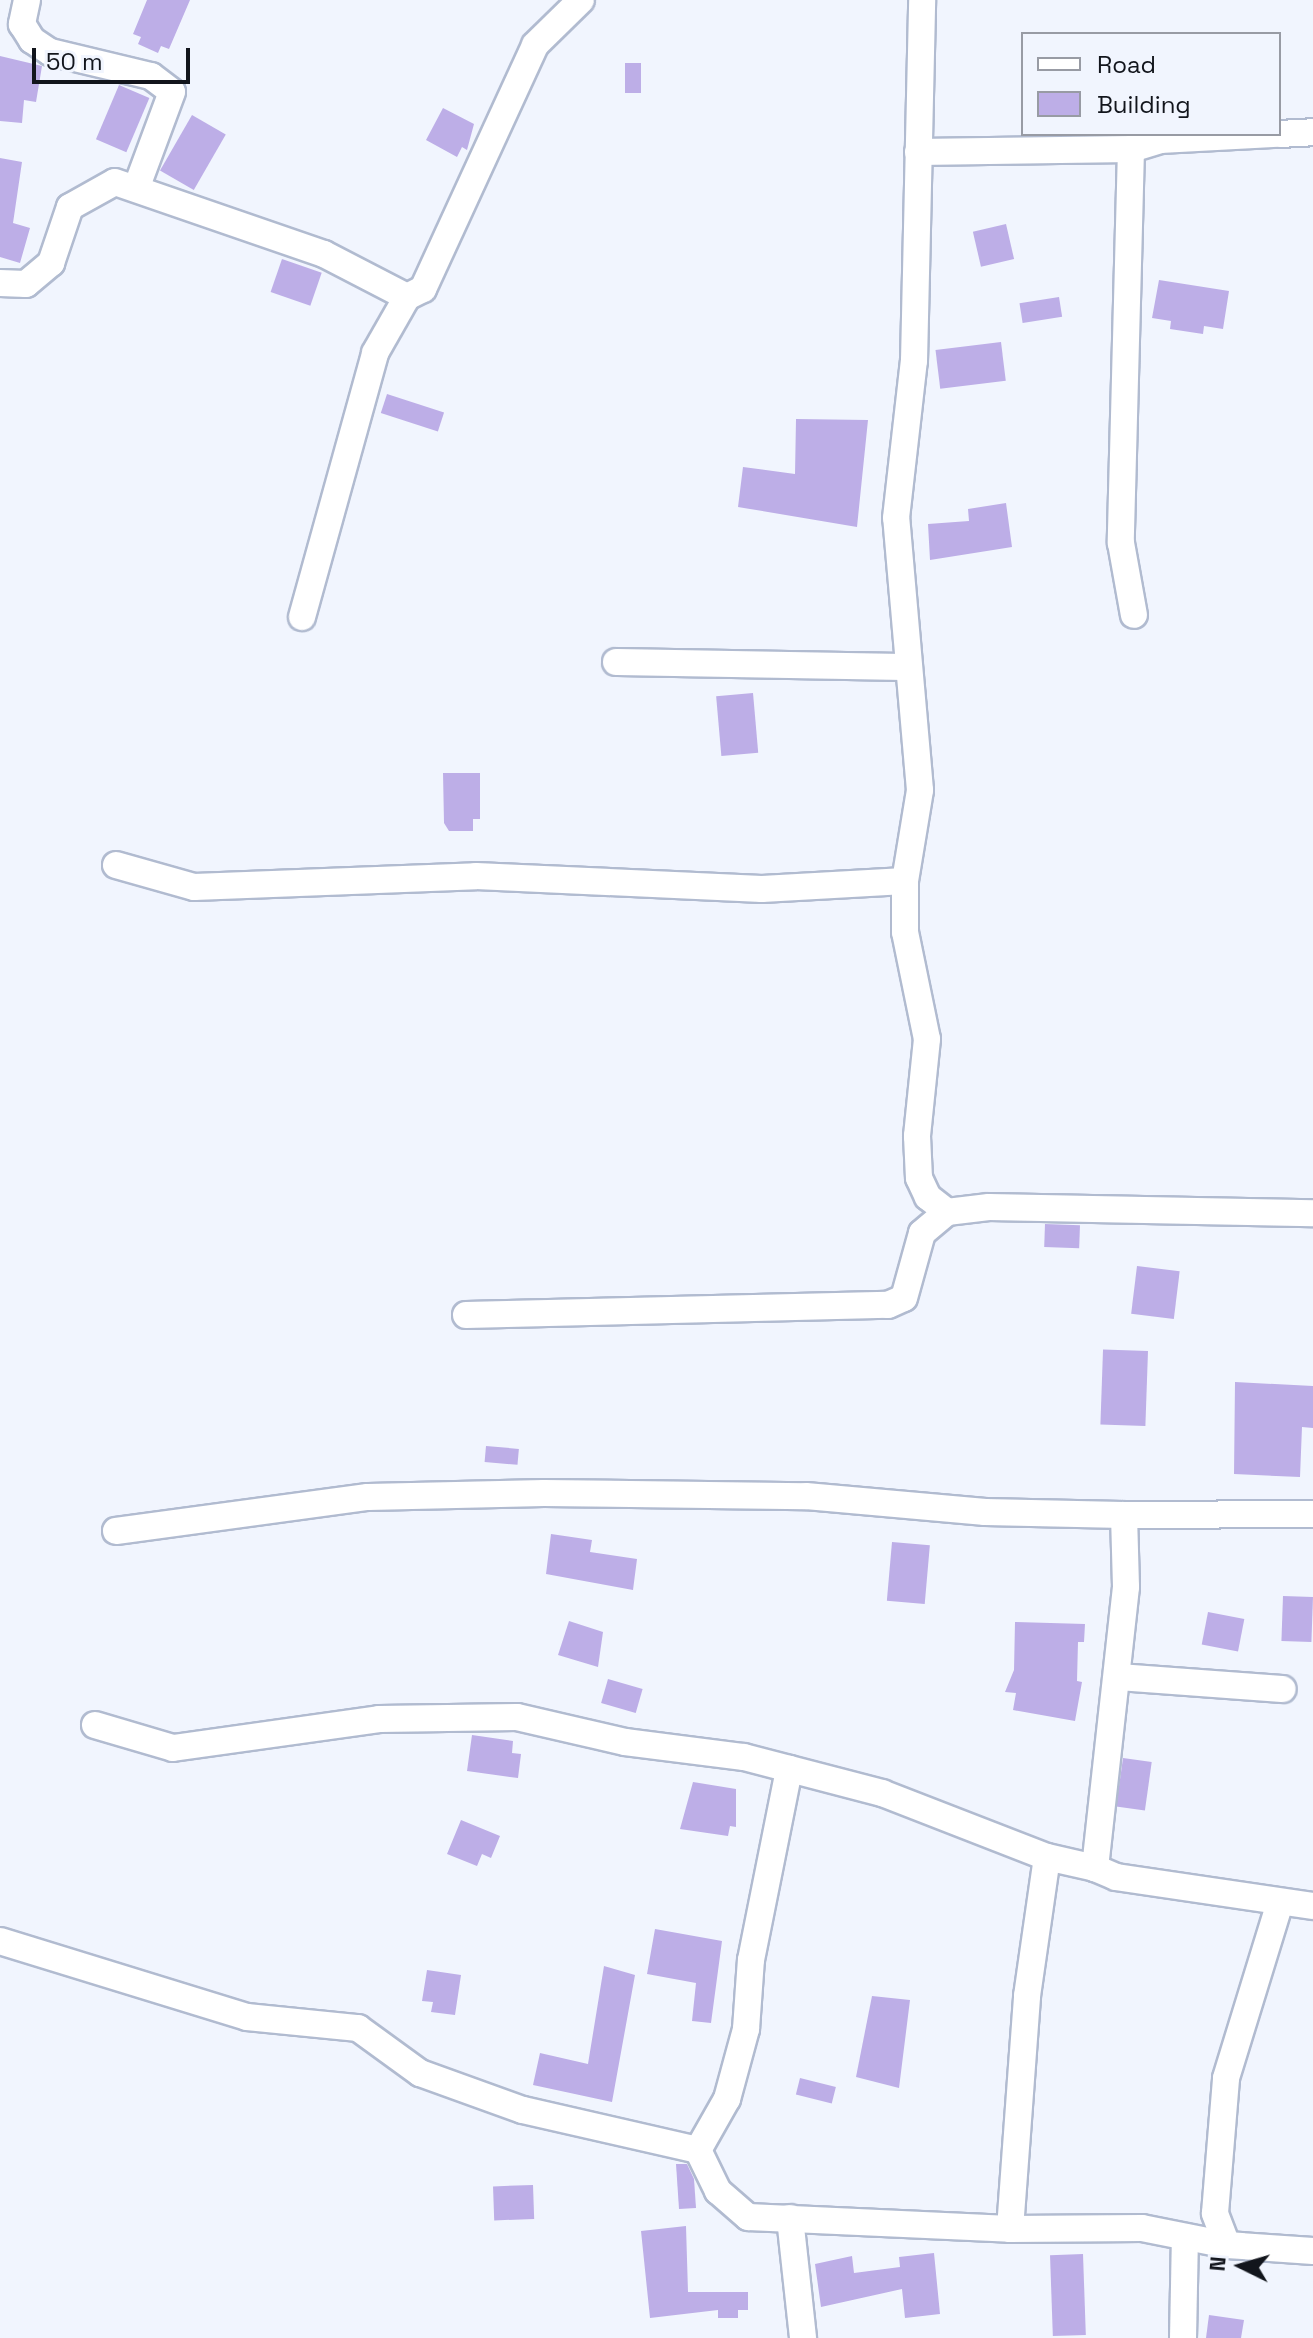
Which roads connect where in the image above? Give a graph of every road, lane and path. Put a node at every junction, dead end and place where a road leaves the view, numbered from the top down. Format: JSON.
{"nodes":[{"id":1,"x":27,"y":0,"type":"edge"},
{"id":2,"x":581,"y":0,"type":"edge"},
{"id":3,"x":922,"y":0,"type":"edge"},
{"id":4,"x":1313,"y":132,"type":"edge"},
{"id":5,"x":1281,"y":134,"type":"edge"},
{"id":6,"x":1235,"y":136,"type":"edge"},
{"id":7,"x":1131,"y":149,"type":"junction"},
{"id":8,"x":918,"y":152,"type":"junction"},
{"id":9,"x":136,"y":189,"type":"junction"},
{"id":10,"x":0,"y":283,"type":"edge"},
{"id":11,"x":407,"y":297,"type":"junction"},
{"id":12,"x":1134,"y":615,"type":"dead end"},
{"id":13,"x":302,"y":617,"type":"dead end"},
{"id":14,"x":616,"y":662,"type":"dead end"},
{"id":15,"x":905,"y":667,"type":"junction"},
{"id":16,"x":116,"y":865,"type":"dead end"},
{"id":17,"x":905,"y":881,"type":"junction"},
{"id":18,"x":947,"y":1212,"type":"junction"},
{"id":19,"x":1313,"y":1213,"type":"edge"},
{"id":20,"x":466,"y":1315,"type":"dead end"},
{"id":21,"x":1313,"y":1514,"type":"edge"},
{"id":22,"x":1124,"y":1515,"type":"junction"},
{"id":23,"x":116,"y":1531,"type":"dead end"},
{"id":24,"x":1118,"y":1677,"type":"junction"},
{"id":25,"x":1283,"y":1689,"type":"dead end"},
{"id":26,"x":95,"y":1725,"type":"dead end"},
{"id":27,"x":789,"y":1769,"type":"junction"},
{"id":28,"x":1047,"y":1857,"type":"junction"},
{"id":29,"x":1095,"y":1868,"type":"junction"},
{"id":30,"x":1280,"y":1902,"type":"junction"},
{"id":31,"x":1313,"y":1906,"type":"edge"},
{"id":32,"x":0,"y":1941,"type":"edge"},
{"id":33,"x":698,"y":2150,"type":"junction"},
{"id":34,"x":790,"y":2218,"type":"junction"},
{"id":35,"x":1010,"y":2229,"type":"junction"},
{"id":36,"x":1185,"y":2237,"type":"junction"},
{"id":37,"x":1227,"y":2245,"type":"junction"},
{"id":38,"x":1313,"y":2251,"type":"edge"},
{"id":39,"x":803,"y":2338,"type":"edge"},
{"id":40,"x":1183,"y":2338,"type":"edge"}],
"edges":[{"from":1,"to":9,"type":"street"},
{"from":2,"to":11,"type":"street"},
{"from":3,"to":8,"type":"street"},
{"from":4,"to":5,"type":"street"},
{"from":6,"to":7,"type":"street"},
{"from":7,"to":8,"type":"street"},
{"from":7,"to":12,"type":"street"},
{"from":8,"to":15,"type":"street"},
{"from":9,"to":10,"type":"street"},
{"from":9,"to":11,"type":"street"},
{"from":11,"to":13,"type":"street"},
{"from":14,"to":15,"type":"street"},
{"from":15,"to":17,"type":"street"},
{"from":16,"to":17,"type":"street"},
{"from":17,"to":18,"type":"street"},
{"from":18,"to":19,"type":"street"},
{"from":18,"to":20,"type":"street"},
{"from":21,"to":22,"type":"street"},
{"from":22,"to":23,"type":"street"},
{"from":22,"to":24,"type":"street"},
{"from":24,"to":25,"type":"street"},
{"from":24,"to":29,"type":"street"},
{"from":26,"to":27,"type":"street"},
{"from":27,"to":28,"type":"street"},
{"from":27,"to":33,"type":"street"},
{"from":28,"to":29,"type":"street"},
{"from":28,"to":35,"type":"street"},
{"from":29,"to":30,"type":"street"},
{"from":30,"to":31,"type":"street"},
{"from":30,"to":37,"type":"street"},
{"from":32,"to":33,"type":"street"},
{"from":33,"to":34,"type":"street"},
{"from":34,"to":35,"type":"street"},
{"from":34,"to":39,"type":"street"},
{"from":35,"to":36,"type":"street"},
{"from":36,"to":37,"type":"street"},
{"from":36,"to":40,"type":"street"},
{"from":37,"to":38,"type":"street"}]}
